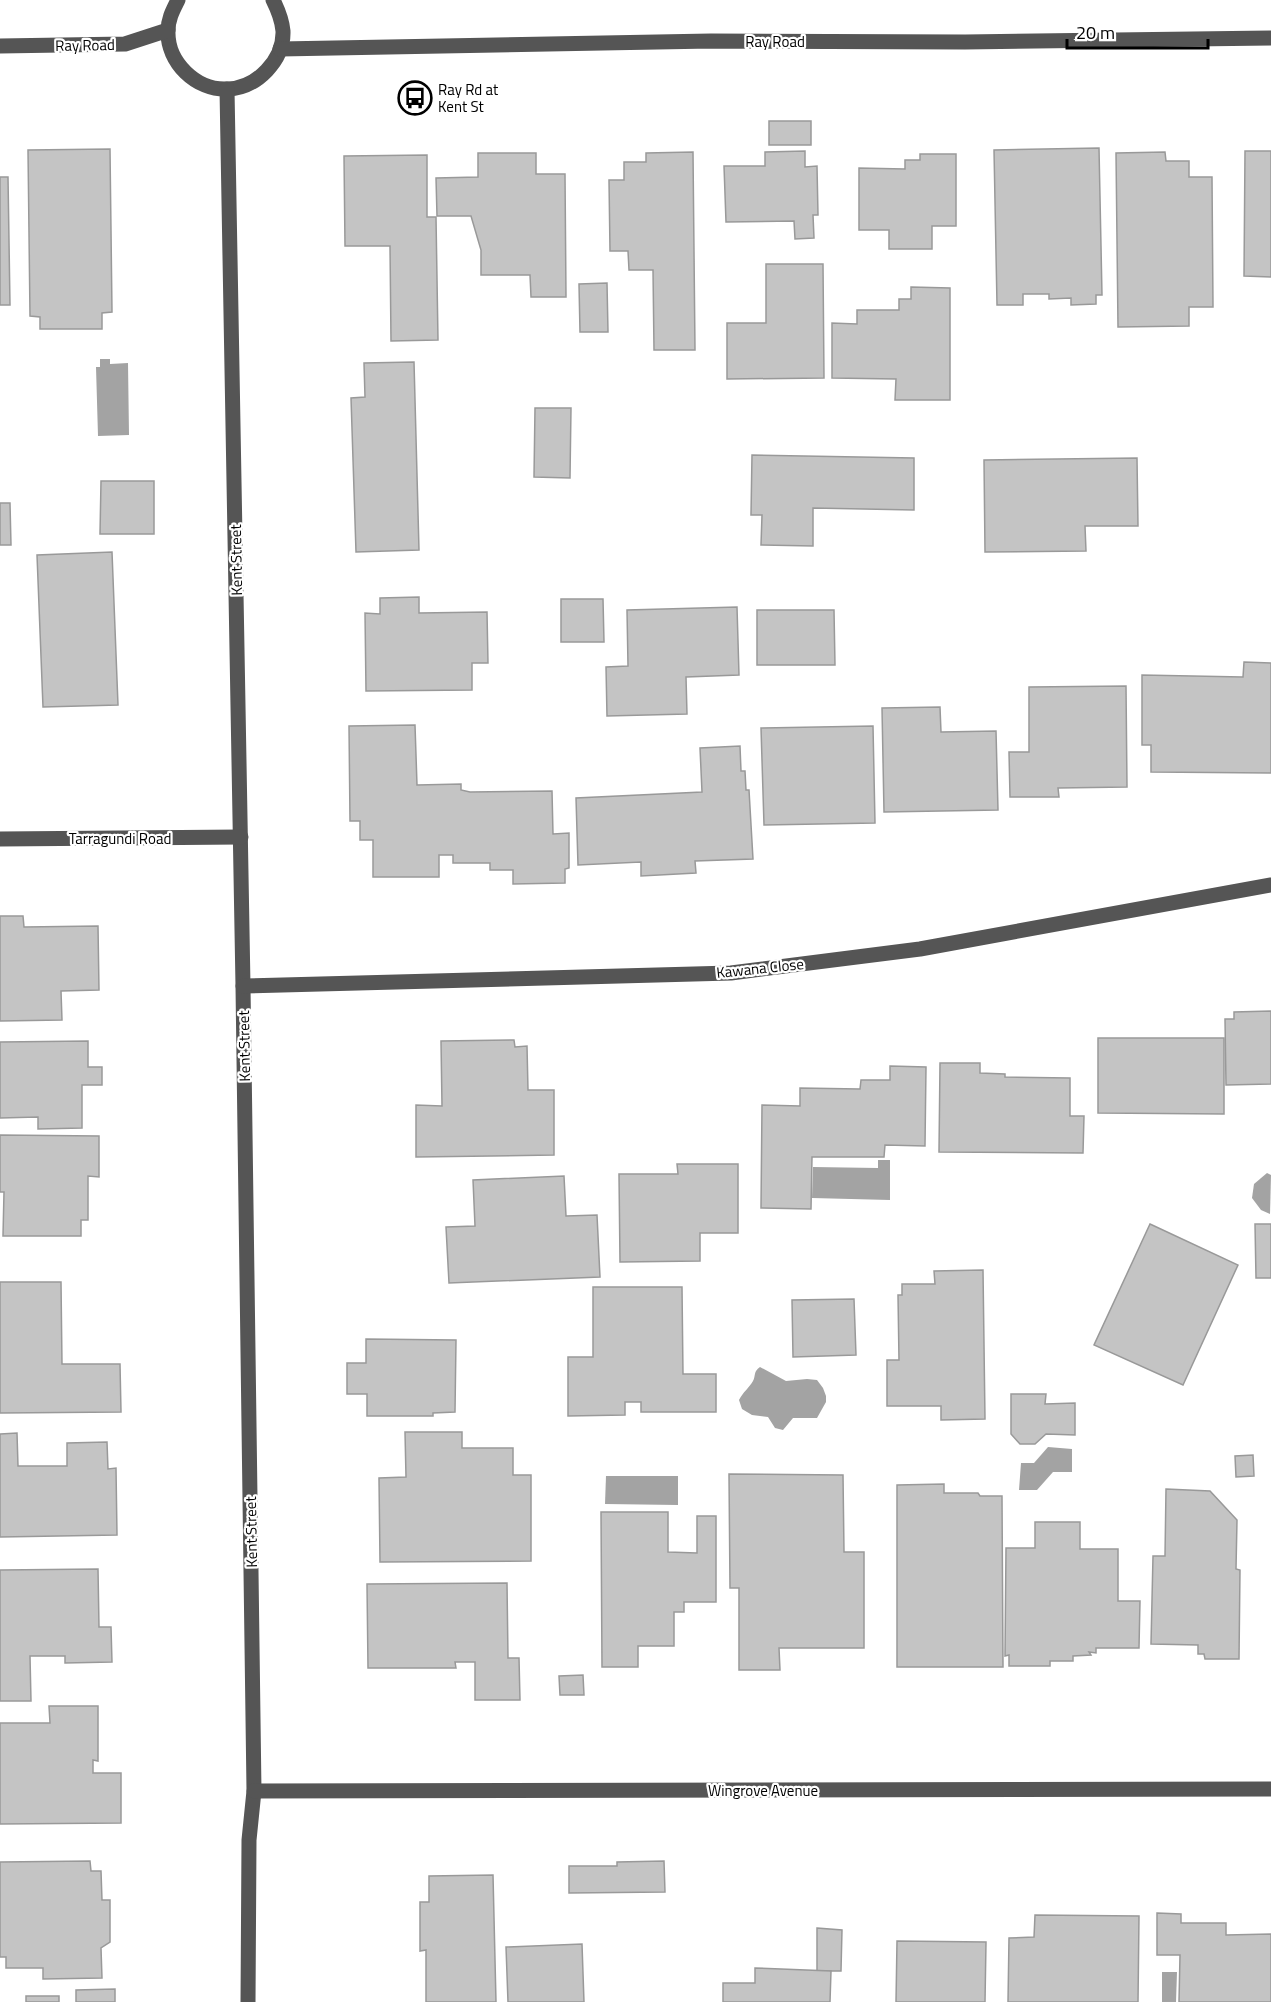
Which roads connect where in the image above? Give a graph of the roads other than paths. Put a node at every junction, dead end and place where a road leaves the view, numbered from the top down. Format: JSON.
{"nodes":[{"id":1,"x":178,"y":0,"type":"edge"},
{"id":2,"x":273,"y":0,"type":"edge"},
{"id":3,"x":168,"y":30,"type":"junction"},
{"id":4,"x":1271,"y":38,"type":"edge"},
{"id":5,"x":0,"y":46,"type":"edge"},
{"id":6,"x":280,"y":50,"type":"junction"},
{"id":7,"x":227,"y":89,"type":"junction"},
{"id":8,"x":241,"y":837,"type":"junction"},
{"id":9,"x":0,"y":839,"type":"edge"},
{"id":10,"x":1271,"y":885,"type":"edge"},
{"id":11,"x":243,"y":986,"type":"junction"},
{"id":12,"x":1271,"y":1789,"type":"edge"},
{"id":13,"x":254,"y":1791,"type":"junction"},
{"id":14,"x":248,"y":2002,"type":"edge"}],
"edges":[{"from":1,"to":3,"type":"street"},
{"from":2,"to":6,"type":"street"},
{"from":3,"to":5,"type":"street","name":"Ray Road"},
{"from":3,"to":7,"type":"street"},
{"from":4,"to":6,"type":"street","name":"Ray Road"},
{"from":6,"to":7,"type":"street"},
{"from":7,"to":8,"type":"street","name":"Kent Street"},
{"from":8,"to":9,"type":"street","name":"Tarragundi Road"},
{"from":8,"to":11,"type":"street","name":"Kent Street"},
{"from":10,"to":11,"type":"street","name":"Kawana Close"},
{"from":11,"to":13,"type":"street","name":"Kent Street"},
{"from":12,"to":13,"type":"street","name":"Wingrove Avenue"},
{"from":13,"to":14,"type":"street","name":"Kent Street"}]}
